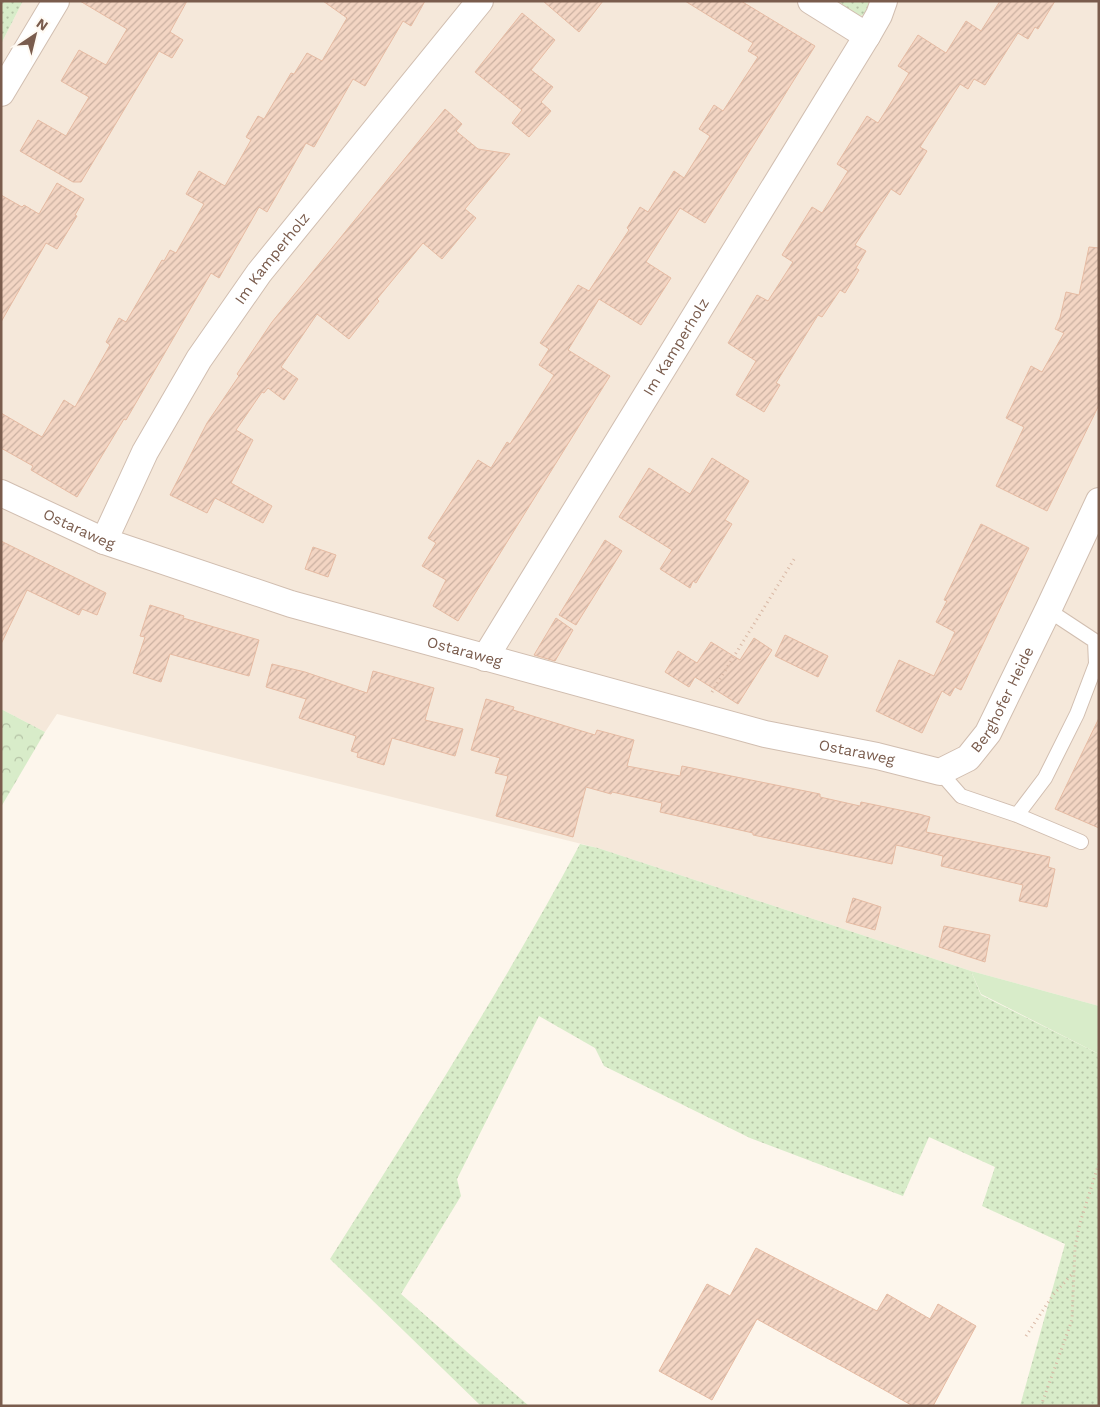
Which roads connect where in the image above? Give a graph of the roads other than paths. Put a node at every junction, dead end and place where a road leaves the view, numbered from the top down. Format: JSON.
{"nodes":[{"id":1,"x":56,"y":1,"type":"edge"},
{"id":2,"x":480,"y":1,"type":"edge"},
{"id":3,"x":811,"y":1,"type":"edge"},
{"id":4,"x":884,"y":1,"type":"edge"},
{"id":5,"x":867,"y":36,"type":"junction"},
{"id":6,"x":1,"y":94,"type":"edge"},
{"id":7,"x":1,"y":493,"type":"edge"},
{"id":8,"x":1099,"y":501,"type":"edge"},
{"id":9,"x":104,"y":541,"type":"junction"},
{"id":10,"x":1048,"y":610,"type":"junction"},
{"id":11,"x":485,"y":658,"type":"junction"},
{"id":12,"x":940,"y":772,"type":"junction"},
{"id":13,"x":1017,"y":815,"type":"junction"},
{"id":14,"x":1081,"y":842,"type":"dead end"}],
"edges":[{"from":1,"to":6,"type":"street"},
{"from":2,"to":9,"type":"street","name":"Im Kamperholz"},
{"from":3,"to":5,"type":"street"},
{"from":4,"to":5,"type":"street","name":"Im Kamperholz"},
{"from":5,"to":11,"type":"street","name":"Im Kamperholz"},
{"from":7,"to":9,"type":"street","name":"Ostaraweg"},
{"from":8,"to":10,"type":"street","name":"Berghofer Heide"},
{"from":9,"to":11,"type":"street","name":"Ostaraweg"},
{"from":10,"to":12,"type":"street","name":"Berghofer Heide"},
{"from":10,"to":13,"type":"lane"},
{"from":11,"to":12,"type":"street","name":"Ostaraweg"},
{"from":12,"to":13,"type":"lane"},
{"from":13,"to":14,"type":"lane"}]}
